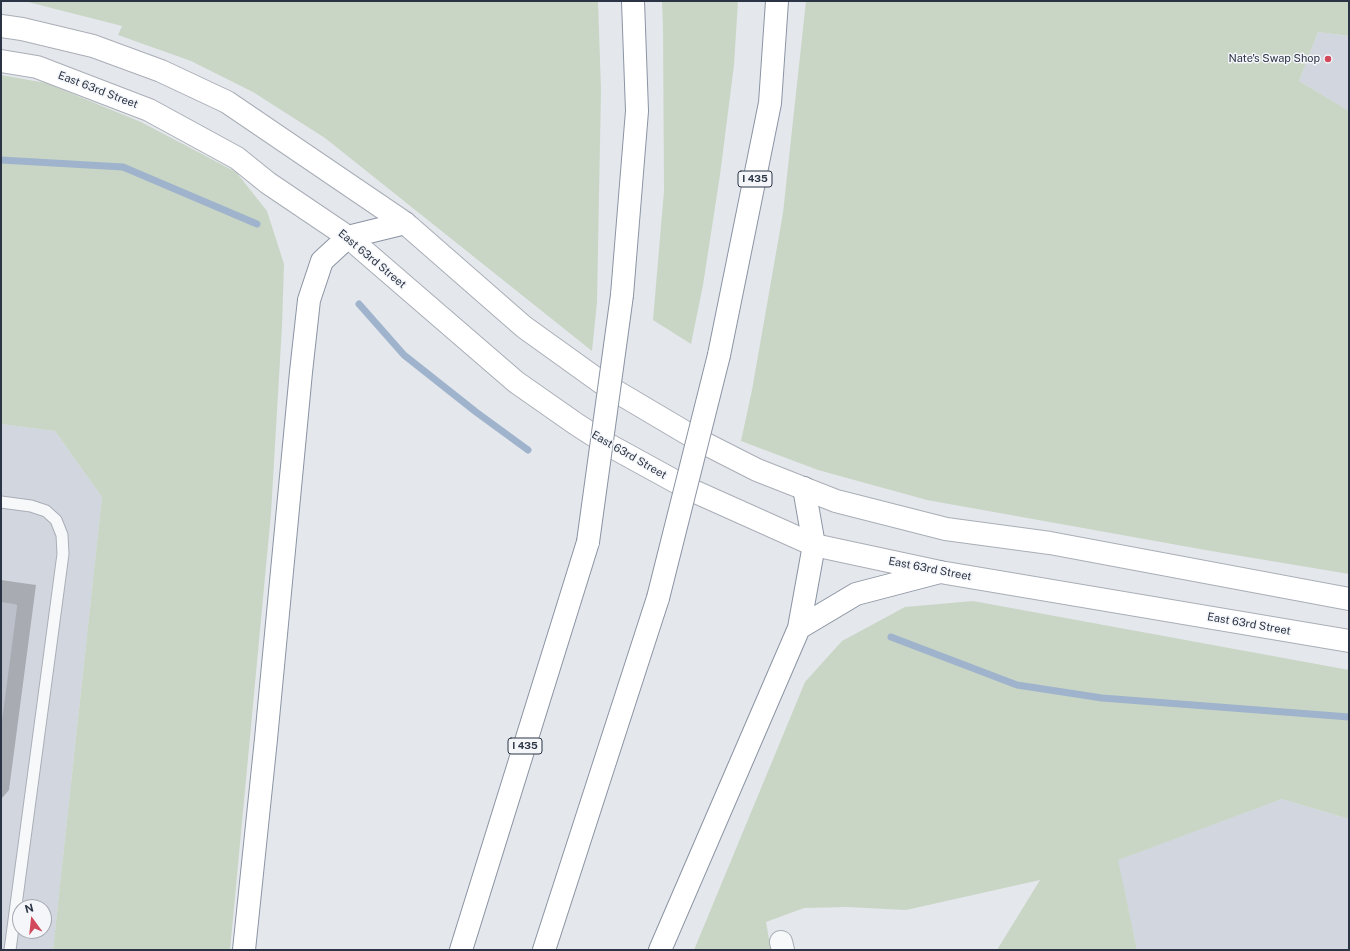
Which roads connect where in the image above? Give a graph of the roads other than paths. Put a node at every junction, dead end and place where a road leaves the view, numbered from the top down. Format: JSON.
{"nodes":[{"id":1,"x":633,"y":1,"type":"edge"},
{"id":2,"x":777,"y":1,"type":"edge"},
{"id":3,"x":1,"y":26,"type":"edge"},
{"id":4,"x":1,"y":61,"type":"edge"},
{"id":5,"x":406,"y":223,"type":"junction"},
{"id":6,"x":348,"y":237,"type":"junction"},
{"id":7,"x":804,"y":488,"type":"junction"},
{"id":8,"x":1,"y":502,"type":"edge"},
{"id":9,"x":814,"y":545,"type":"junction"},
{"id":10,"x":940,"y":572,"type":"junction"},
{"id":11,"x":1349,"y":599,"type":"edge"},
{"id":12,"x":799,"y":628,"type":"junction"},
{"id":13,"x":1349,"y":641,"type":"edge"},
{"id":14,"x":10,"y":950,"type":"edge"},
{"id":15,"x":244,"y":950,"type":"edge"},
{"id":16,"x":461,"y":950,"type":"edge"},
{"id":17,"x":544,"y":950,"type":"edge"},
{"id":18,"x":660,"y":950,"type":"edge"}],
"edges":[{"from":1,"to":16,"type":"main road","number":"I 435","bridge":true},
{"from":2,"to":17,"type":"main road","number":"I 435","bridge":true},
{"from":3,"to":5,"type":"main road"},
{"from":4,"to":6,"type":"main road","name":"East 63rd Street"},
{"from":5,"to":6,"type":"main road"},
{"from":5,"to":7,"type":"main road"},
{"from":6,"to":9,"type":"main road","name":"East 63rd Street"},
{"from":6,"to":15,"type":"main road"},
{"from":7,"to":9,"type":"main road"},
{"from":7,"to":11,"type":"main road"},
{"from":8,"to":14,"type":"lane"},
{"from":9,"to":10,"type":"main road","name":"East 63rd Street"},
{"from":9,"to":12,"type":"main road"},
{"from":10,"to":12,"type":"main road"},
{"from":10,"to":13,"type":"main road","name":"East 63rd Street"},
{"from":12,"to":18,"type":"main road"}]}
